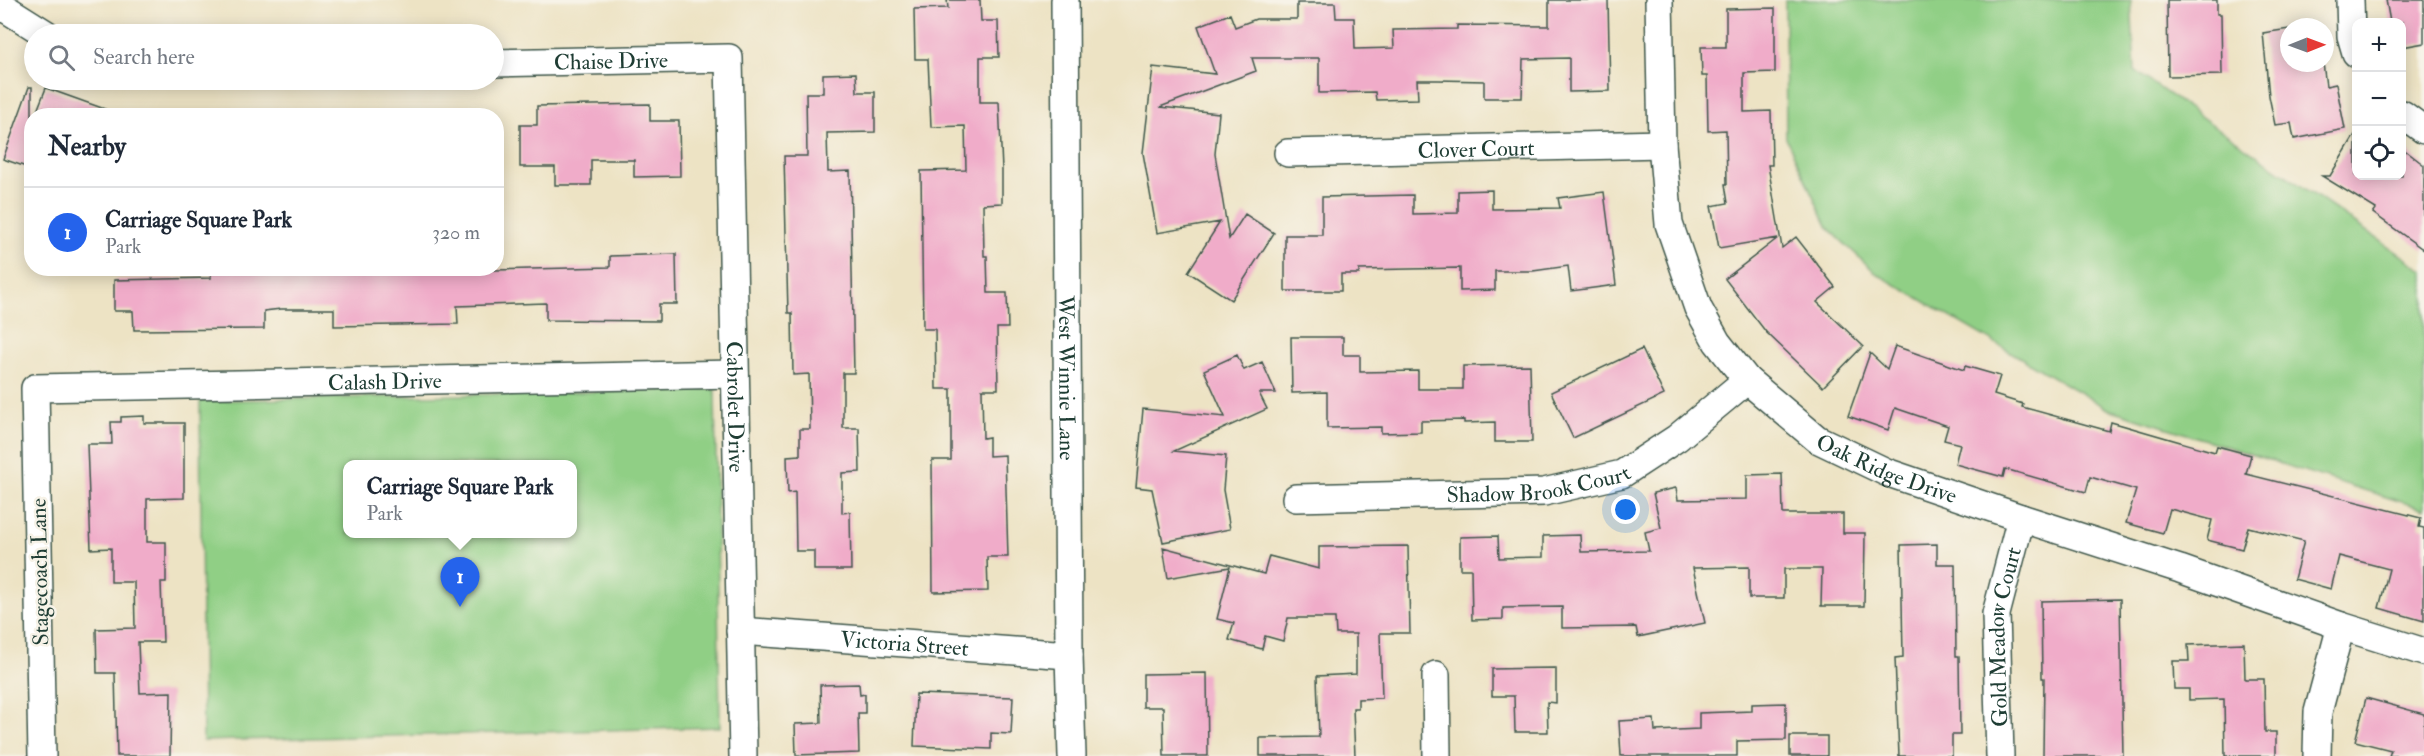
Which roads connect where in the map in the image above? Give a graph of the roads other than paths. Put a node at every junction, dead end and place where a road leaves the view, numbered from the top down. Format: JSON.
{"nodes":[{"id":1,"x":1065,"y":0,"type":"edge"},
{"id":2,"x":1659,"y":0,"type":"edge"},
{"id":3,"x":2350,"y":0,"type":"edge"},
{"id":4,"x":0,"y":5,"type":"edge"},
{"id":5,"x":30,"y":24,"type":"edge"},
{"id":6,"x":2352,"y":39,"type":"edge"},
{"id":7,"x":729,"y":58,"type":"joint"},
{"id":8,"x":504,"y":63,"type":"edge"},
{"id":9,"x":2406,"y":117,"type":"edge"},
{"id":10,"x":2424,"y":130,"type":"edge"},
{"id":11,"x":1662,"y":144,"type":"junction"},
{"id":12,"x":1288,"y":153,"type":"dead end"},
{"id":13,"x":735,"y":374,"type":"junction"},
{"id":14,"x":1747,"y":380,"type":"junction"},
{"id":15,"x":35,"y":388,"type":"joint"},
{"id":16,"x":1296,"y":498,"type":"dead end"},
{"id":17,"x":2021,"y":518,"type":"junction"},
{"id":18,"x":2341,"y":626,"type":"junction"},
{"id":19,"x":740,"y":631,"type":"junction"},
{"id":20,"x":2424,"y":652,"type":"edge"},
{"id":21,"x":1069,"y":655,"type":"junction"},
{"id":22,"x":1436,"y":675,"type":"dead end"},
{"id":23,"x":42,"y":756,"type":"edge"},
{"id":24,"x":743,"y":756,"type":"edge"},
{"id":25,"x":1072,"y":756,"type":"edge"},
{"id":26,"x":1437,"y":756,"type":"edge"},
{"id":27,"x":2000,"y":756,"type":"edge"},
{"id":28,"x":2317,"y":756,"type":"edge"}],
"edges":[{"from":1,"to":21,"type":"street","name":"West Winnie Lane"},
{"from":2,"to":11,"type":"street","name":"Oak Ridge Drive"},
{"from":3,"to":6,"type":"street"},
{"from":4,"to":5,"type":"street"},
{"from":7,"to":8,"type":"street","name":"Chaise Drive"},
{"from":7,"to":13,"type":"street","name":"Cabrolet Drive"},
{"from":9,"to":10,"type":"street"},
{"from":11,"to":12,"type":"street","name":"Clover Court"},
{"from":11,"to":14,"type":"street","name":"Oak Ridge Drive"},
{"from":13,"to":15,"type":"street","name":"Calash Drive"},
{"from":13,"to":19,"type":"street","name":"Cabrolet Drive"},
{"from":14,"to":16,"type":"street","name":"Shadow Brook Court"},
{"from":14,"to":17,"type":"street","name":"Oak Ridge Drive"},
{"from":15,"to":23,"type":"street","name":"Stagecoach Lane"},
{"from":17,"to":18,"type":"street","name":"Oak Ridge Drive"},
{"from":17,"to":27,"type":"street","name":"Gold Meadow Court"},
{"from":18,"to":20,"type":"street","name":"Oak Ridge Drive"},
{"from":18,"to":28,"type":"street"},
{"from":19,"to":21,"type":"street","name":"Victoria Street"},
{"from":19,"to":24,"type":"street","name":"Cabrolet Drive"},
{"from":21,"to":25,"type":"street","name":"West Winnie Lane"},
{"from":22,"to":26,"type":"street"}]}
